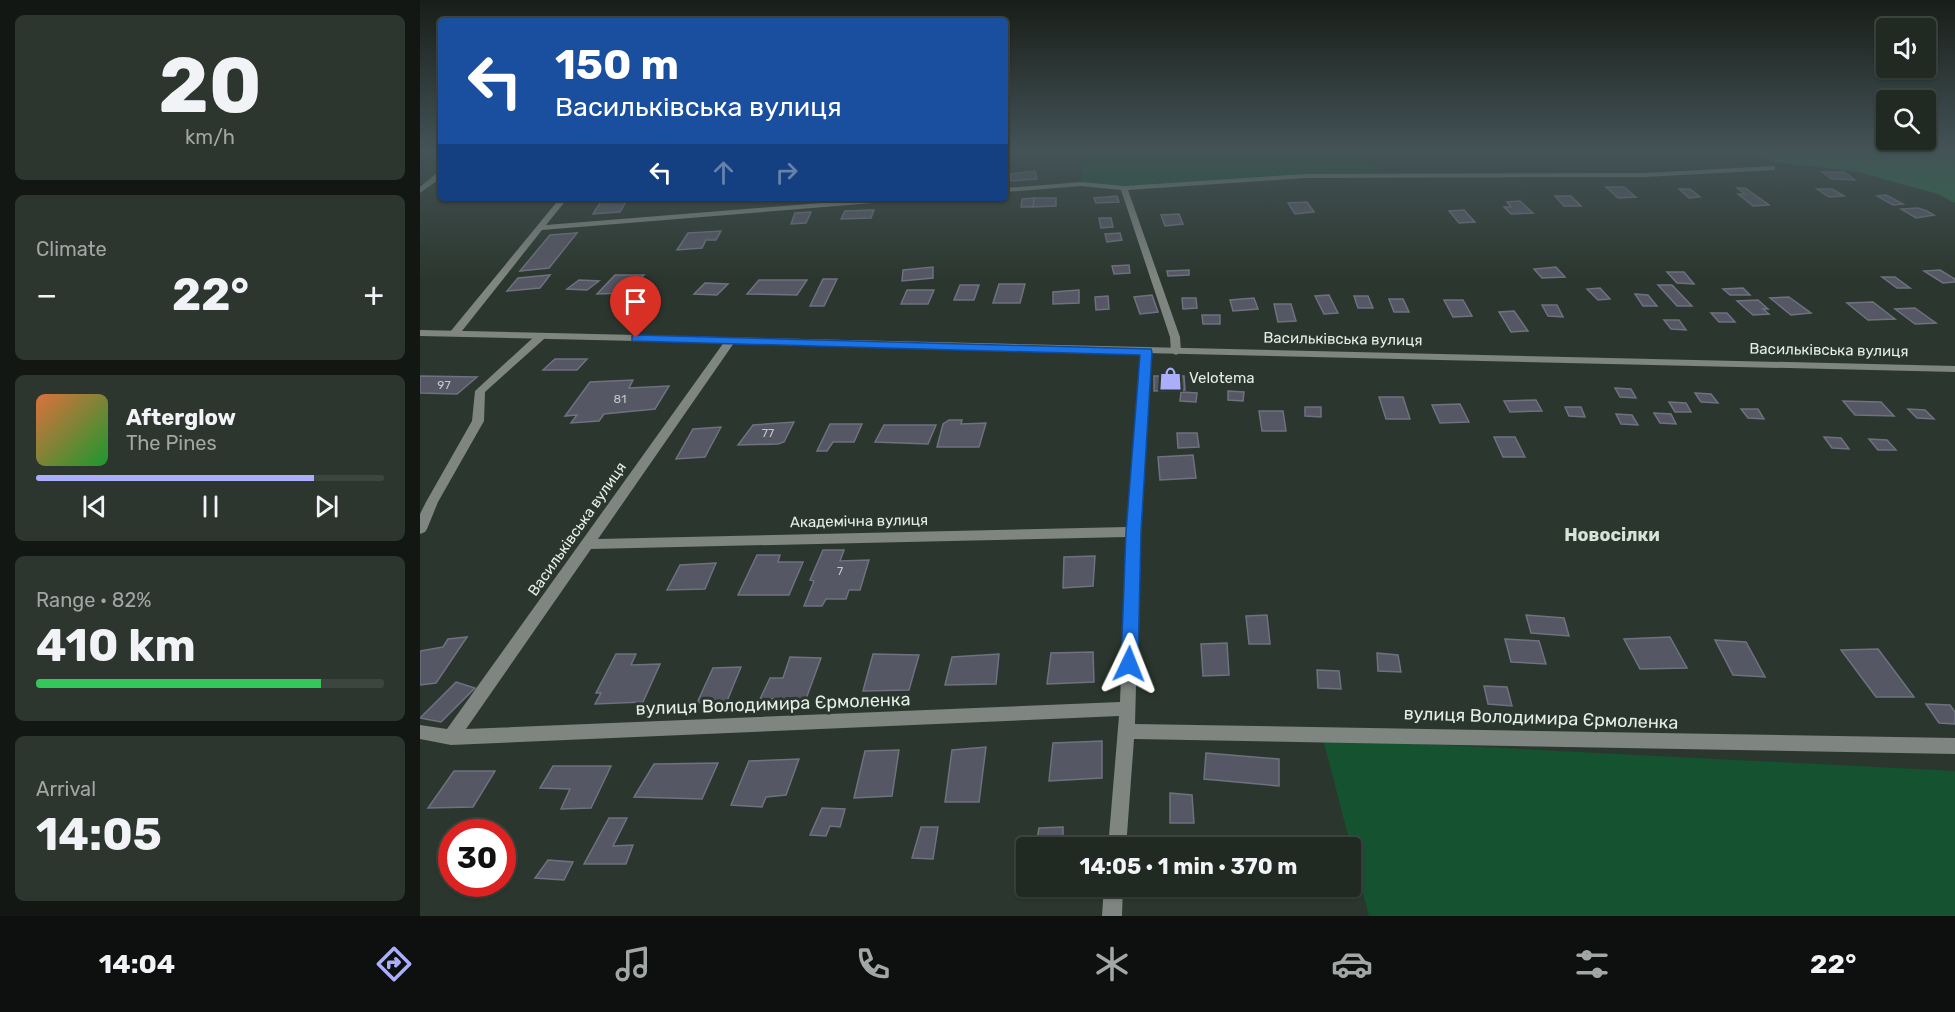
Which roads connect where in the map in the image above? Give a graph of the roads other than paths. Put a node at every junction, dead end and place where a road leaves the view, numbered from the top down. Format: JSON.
{"nodes":[{"id":1,"x":1126,"y":193,"type":"edge"},
{"id":2,"x":562,"y":201,"type":"edge"},
{"id":3,"x":874,"y":201,"type":"edge"},
{"id":4,"x":542,"y":228,"type":"junction"},
{"id":5,"x":420,"y":333,"type":"edge"},
{"id":6,"x":454,"y":334,"type":"junction"},
{"id":7,"x":540,"y":337,"type":"junction"},
{"id":8,"x":731,"y":340,"type":"junction"},
{"id":9,"x":1147,"y":352,"type":"junction"},
{"id":10,"x":1176,"y":352,"type":"junction"},
{"id":11,"x":1955,"y":369,"type":"edge"},
{"id":12,"x":426,"y":503,"type":"edge"},
{"id":13,"x":420,"y":529,"type":"edge"},
{"id":14,"x":1133,"y":532,"type":"junction"},
{"id":15,"x":586,"y":544,"type":"junction"},
{"id":16,"x":1128,"y":709,"type":"junction"},
{"id":17,"x":1126,"y":731,"type":"junction"},
{"id":18,"x":420,"y":732,"type":"edge"},
{"id":19,"x":451,"y":737,"type":"junction"},
{"id":20,"x":1955,"y":746,"type":"edge"},
{"id":21,"x":1118,"y":837,"type":"edge"},
{"id":22,"x":1113,"y":897,"type":"edge"},
{"id":23,"x":1112,"y":916,"type":"edge"}],
"edges":[{"from":1,"to":10,"type":"street"},
{"from":2,"to":4,"type":"street"},
{"from":3,"to":4,"type":"street"},
{"from":4,"to":6,"type":"street"},
{"from":5,"to":6,"type":"street","name":"Васильківська вулиця"},
{"from":6,"to":7,"type":"street","name":"Васильківська вулиця"},
{"from":7,"to":8,"type":"street","name":"Васильківська вулиця"},
{"from":7,"to":12,"type":"street"},
{"from":8,"to":9,"type":"street","name":"Васильківська вулиця"},
{"from":8,"to":15,"type":"street","name":"Васильківська вулиця"},
{"from":9,"to":10,"type":"street","name":"Васильківська вулиця"},
{"from":9,"to":14,"type":"street"},
{"from":10,"to":11,"type":"street","name":"Васильківська вулиця"},
{"from":12,"to":13,"type":"street"},
{"from":14,"to":15,"type":"street","name":"Академічна вулиця"},
{"from":14,"to":16,"type":"street"},
{"from":15,"to":19,"type":"street","name":"Васильківська вулиця"},
{"from":16,"to":17,"type":"street"},
{"from":16,"to":19,"type":"street","name":"вулиця Володимира Єрмоленка"},
{"from":17,"to":20,"type":"street","name":"вулиця Володимира Єрмоленка"},
{"from":17,"to":21,"type":"street"},
{"from":18,"to":19,"type":"street","name":"вулиця Володимира Єрмоленка"},
{"from":22,"to":23,"type":"street"}]}
